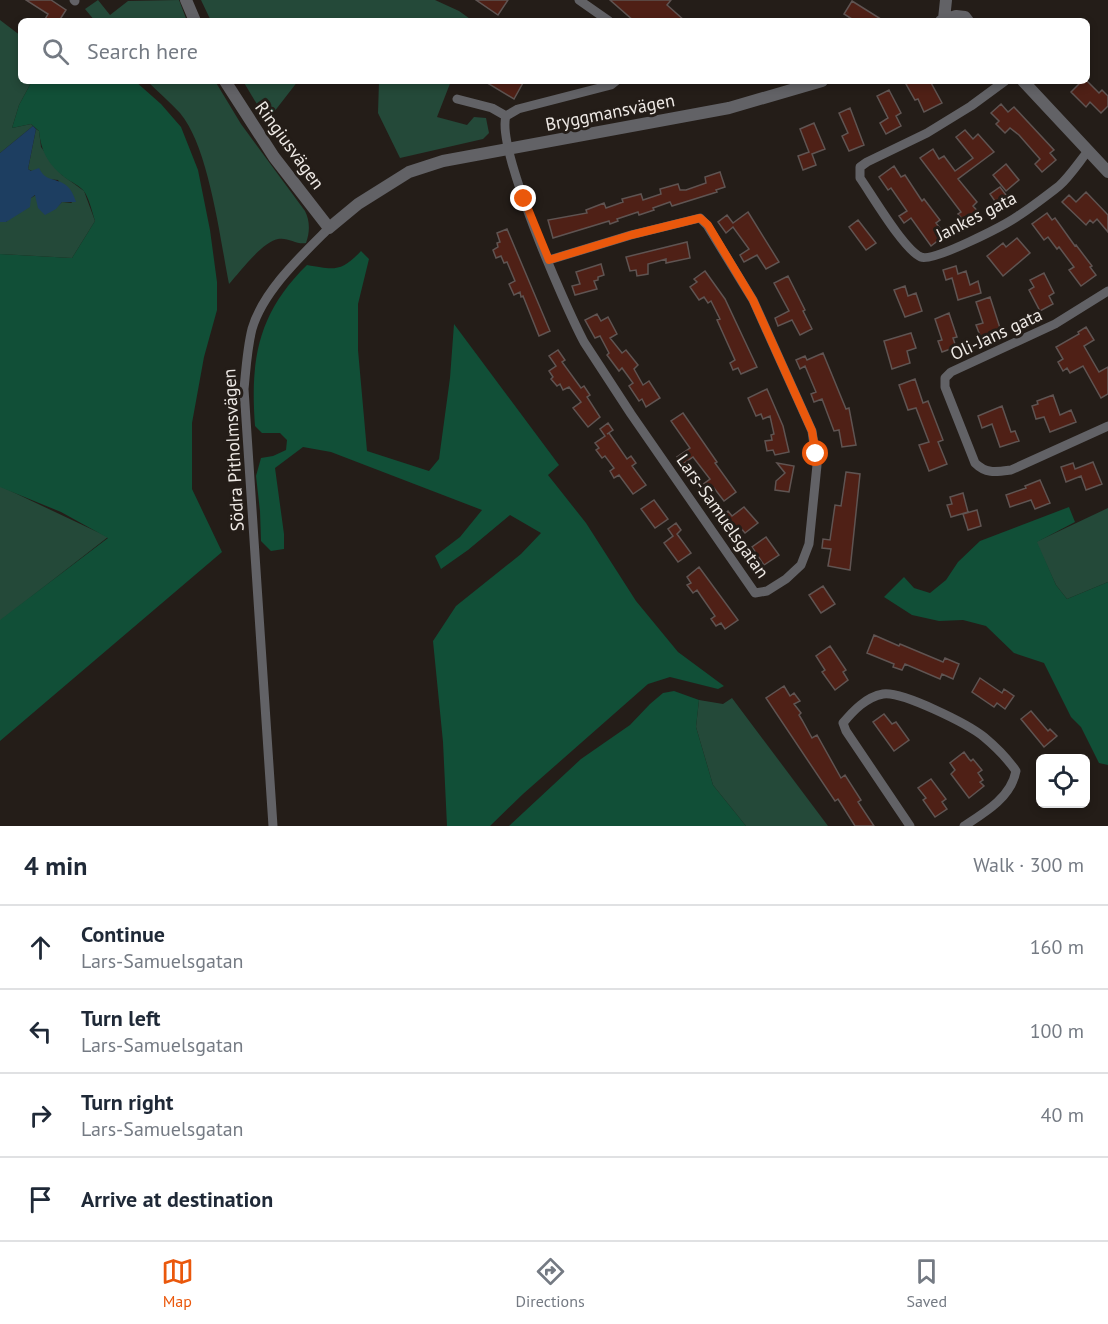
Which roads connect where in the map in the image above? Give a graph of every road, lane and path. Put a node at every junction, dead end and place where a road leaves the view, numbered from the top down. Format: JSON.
{"nodes":[{"id":1,"x":186,"y":0,"type":"edge"},
{"id":2,"x":579,"y":0,"type":"edge"},
{"id":3,"x":946,"y":0,"type":"edge"},
{"id":4,"x":194,"y":18,"type":"edge"},
{"id":5,"x":605,"y":18,"type":"edge"},
{"id":6,"x":943,"y":18,"type":"edge"},
{"id":7,"x":950,"y":18,"type":"edge"},
{"id":8,"x":966,"y":18,"type":"edge"},
{"id":9,"x":227,"y":84,"type":"edge"},
{"id":10,"x":613,"y":84,"type":"edge"},
{"id":11,"x":812,"y":84,"type":"edge"},
{"id":12,"x":1001,"y":84,"type":"edge"},
{"id":13,"x":1026,"y":84,"type":"edge"},
{"id":14,"x":457,"y":99,"type":"dead end"},
{"id":15,"x":506,"y":116,"type":"junction"},
{"id":16,"x":509,"y":149,"type":"junction"},
{"id":17,"x":1088,"y":151,"type":"junction"},
{"id":18,"x":1108,"y":172,"type":"edge"},
{"id":19,"x":329,"y":228,"type":"junction"},
{"id":20,"x":549,"y":260,"type":"junction"},
{"id":21,"x":1108,"y":291,"type":"edge"},
{"id":22,"x":1108,"y":426,"type":"edge"},
{"id":23,"x":273,"y":826,"type":"edge"},
{"id":24,"x":910,"y":826,"type":"edge"},
{"id":25,"x":964,"y":826,"type":"edge"}],
"edges":[{"from":1,"to":4,"type":"street"},
{"from":2,"to":5,"type":"street"},
{"from":3,"to":6,"type":"street"},
{"from":7,"to":8,"type":"street"},
{"from":9,"to":19,"type":"street","name":"Ringiusvägen"},
{"from":10,"to":15,"type":"street"},
{"from":11,"to":16,"type":"street","name":"Bryggmansvägen"},
{"from":12,"to":17,"type":"street","name":"Jankes gata"},
{"from":13,"to":17,"type":"street"},
{"from":14,"to":15,"type":"street"},
{"from":15,"to":16,"type":"street","name":"Lars-Samuelsgatan"},
{"from":16,"to":19,"type":"street","name":"Södra Pitholmsvägen"},
{"from":16,"to":20,"type":"street","name":"Lars-Samuelsgatan"},
{"from":17,"to":18,"type":"street"},
{"from":19,"to":23,"type":"street","name":"Södra Pitholmsvägen"},
{"from":20,"to":20,"type":"street","name":"Lars-Samuelsgatan"},
{"from":21,"to":22,"type":"street","name":"Oli-Jans gata"},
{"from":24,"to":25,"type":"street"}]}
